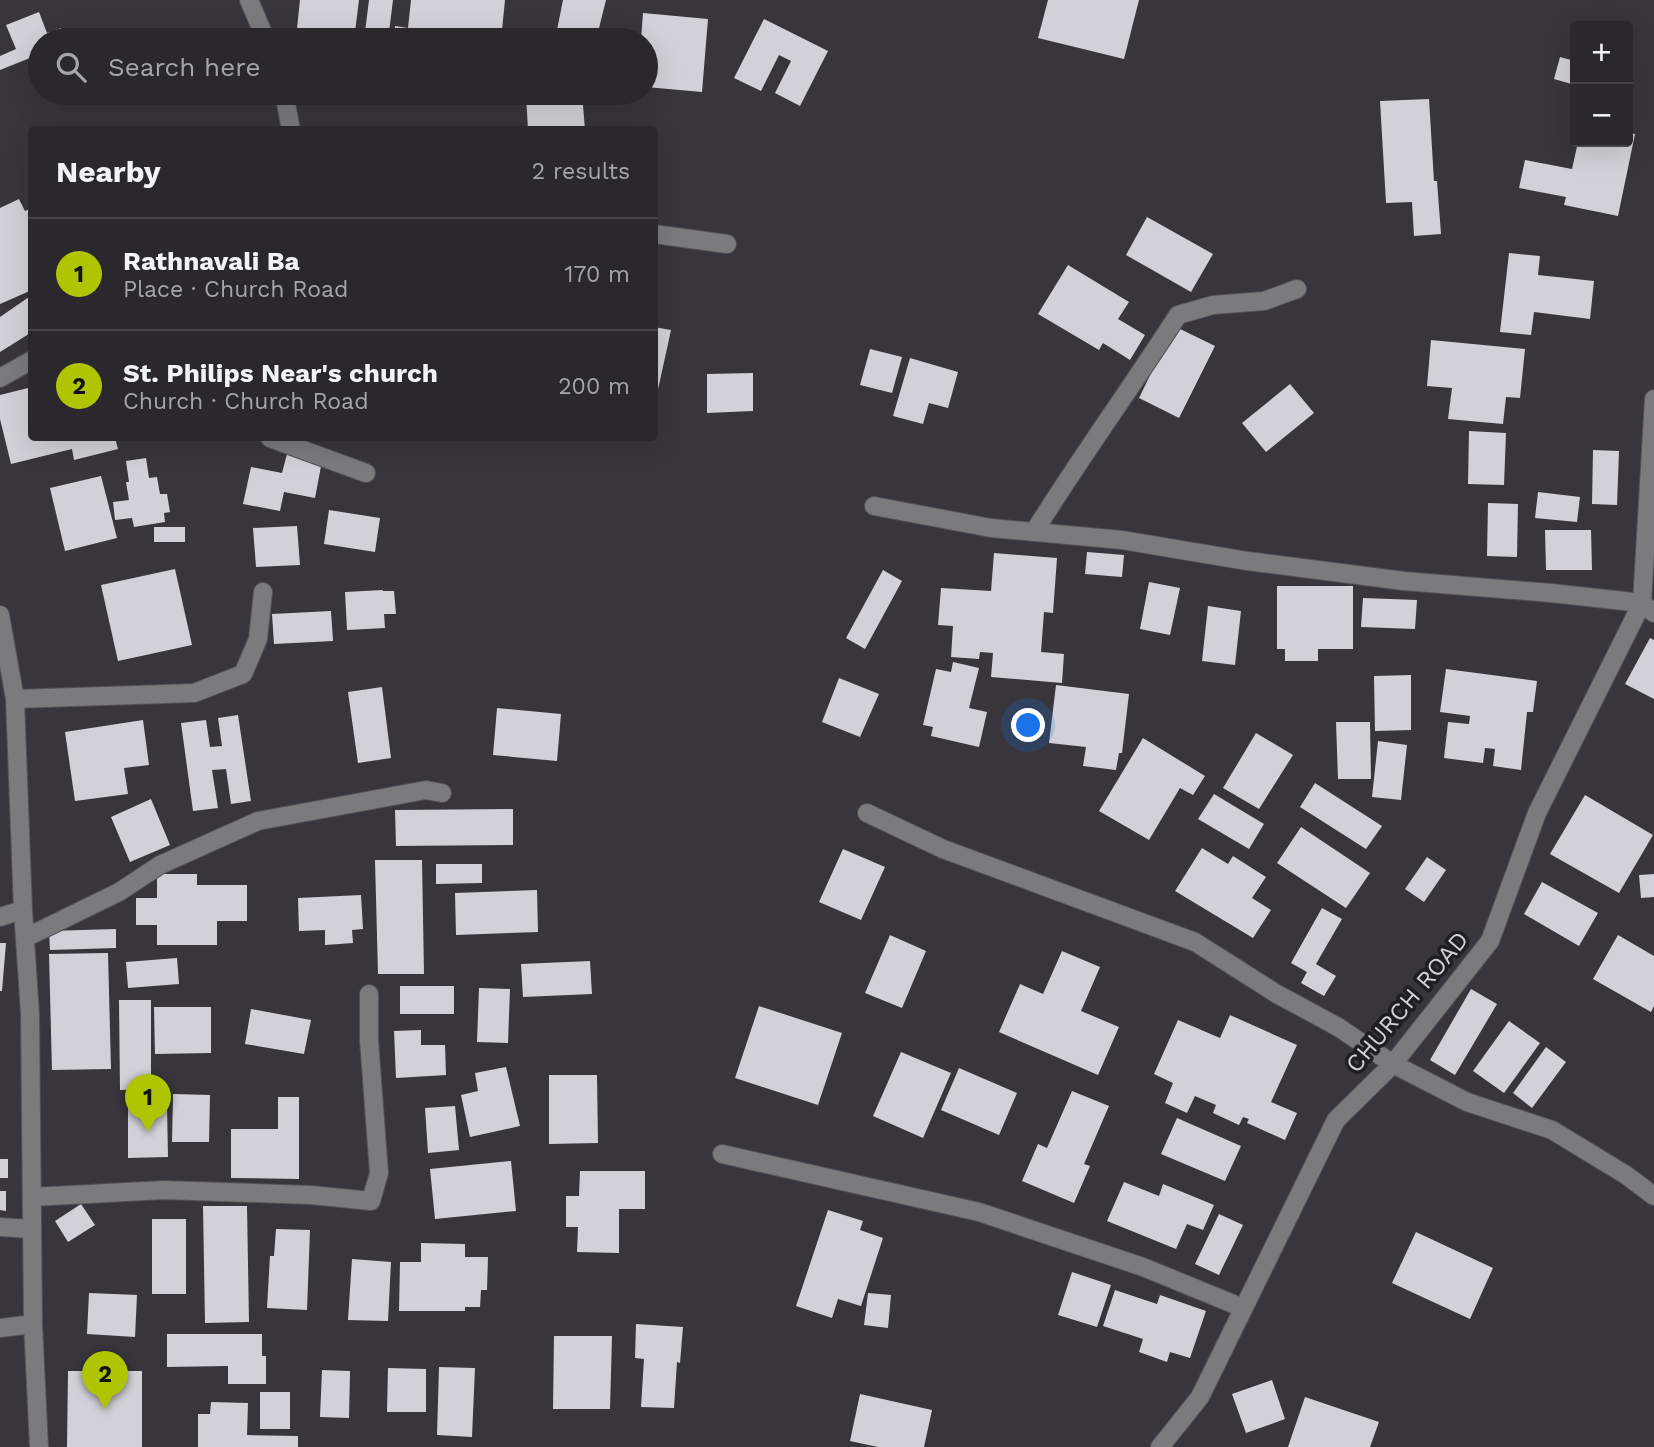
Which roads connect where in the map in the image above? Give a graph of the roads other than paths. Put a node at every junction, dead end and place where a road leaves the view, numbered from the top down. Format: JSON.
{"nodes":[{"id":1,"x":250,"y":0,"type":"edge"},
{"id":2,"x":261,"y":28,"type":"edge"},
{"id":3,"x":286,"y":105,"type":"edge"},
{"id":4,"x":290,"y":126,"type":"edge"},
{"id":5,"x":658,"y":235,"type":"edge"},
{"id":6,"x":727,"y":244,"type":"dead end"},
{"id":7,"x":1297,"y":289,"type":"dead end"},
{"id":8,"x":28,"y":362,"type":"edge"},
{"id":9,"x":0,"y":378,"type":"edge"},
{"id":10,"x":1654,"y":398,"type":"edge"},
{"id":11,"x":278,"y":441,"type":"edge"},
{"id":12,"x":366,"y":473,"type":"dead end"},
{"id":13,"x":874,"y":506,"type":"dead end"},
{"id":14,"x":1034,"y":532,"type":"junction"},
{"id":15,"x":262,"y":592,"type":"dead end"},
{"id":16,"x":1648,"y":608,"type":"edge"},
{"id":17,"x":0,"y":615,"type":"edge"},
{"id":18,"x":15,"y":699,"type":"junction"},
{"id":19,"x":442,"y":793,"type":"dead end"},
{"id":20,"x":867,"y":813,"type":"dead end"},
{"id":21,"x":23,"y":910,"type":"junction"},
{"id":22,"x":0,"y":917,"type":"edge"},
{"id":23,"x":25,"y":938,"type":"junction"},
{"id":24,"x":369,"y":994,"type":"dead end"},
{"id":25,"x":1393,"y":1063,"type":"junction"},
{"id":26,"x":722,"y":1154,"type":"dead end"},
{"id":27,"x":1654,"y":1196,"type":"edge"},
{"id":28,"x":32,"y":1197,"type":"junction"},
{"id":29,"x":0,"y":1227,"type":"edge"},
{"id":30,"x":32,"y":1228,"type":"junction"},
{"id":31,"x":1242,"y":1308,"type":"junction"},
{"id":32,"x":33,"y":1325,"type":"junction"},
{"id":33,"x":0,"y":1328,"type":"edge"},
{"id":34,"x":39,"y":1447,"type":"edge"},
{"id":35,"x":1160,"y":1447,"type":"edge"}],
"edges":[{"from":1,"to":2,"type":"street"},
{"from":3,"to":4,"type":"street"},
{"from":5,"to":6,"type":"street"},
{"from":7,"to":14,"type":"street"},
{"from":8,"to":9,"type":"street"},
{"from":10,"to":16,"type":"street","name":"CHURCH ROAD"},
{"from":11,"to":12,"type":"street"},
{"from":13,"to":14,"type":"street"},
{"from":14,"to":16,"type":"street"},
{"from":15,"to":18,"type":"street"},
{"from":16,"to":25,"type":"street","name":"CHURCH ROAD"},
{"from":17,"to":18,"type":"street"},
{"from":18,"to":21,"type":"street"},
{"from":19,"to":23,"type":"street"},
{"from":20,"to":25,"type":"street"},
{"from":21,"to":22,"type":"street"},
{"from":21,"to":23,"type":"street"},
{"from":23,"to":28,"type":"street"},
{"from":24,"to":28,"type":"street"},
{"from":25,"to":27,"type":"street"},
{"from":25,"to":31,"type":"street","name":"CHURCH ROAD"},
{"from":26,"to":31,"type":"street"},
{"from":28,"to":30,"type":"street"},
{"from":29,"to":30,"type":"street"},
{"from":30,"to":32,"type":"street"},
{"from":31,"to":35,"type":"street","name":"CHURCH ROAD"},
{"from":32,"to":33,"type":"street"},
{"from":32,"to":34,"type":"street"}]}
